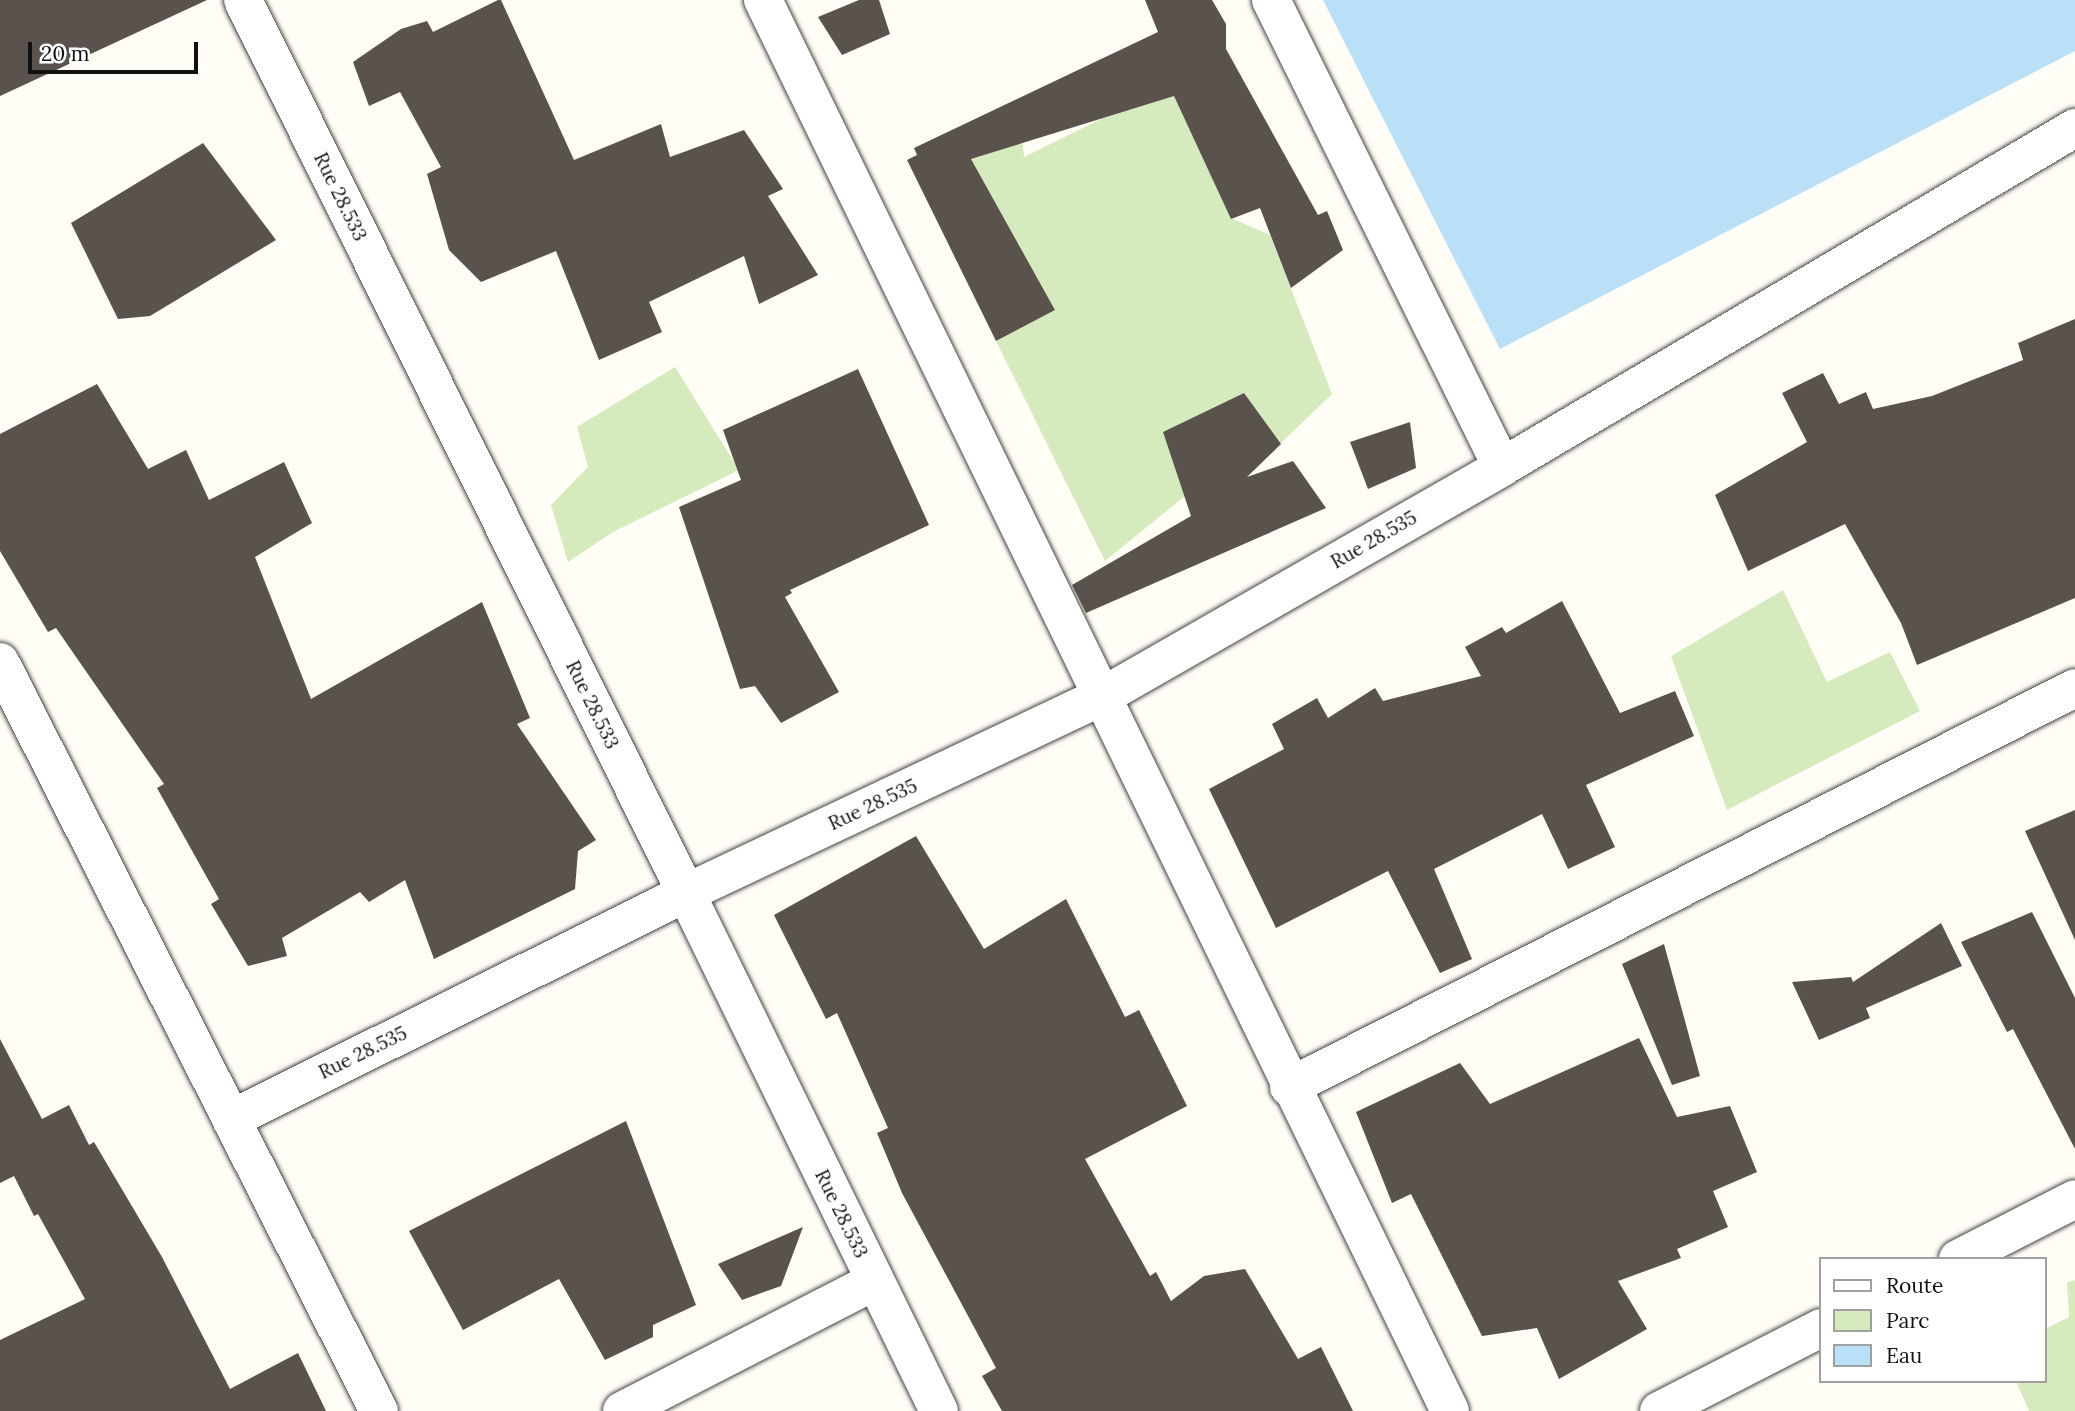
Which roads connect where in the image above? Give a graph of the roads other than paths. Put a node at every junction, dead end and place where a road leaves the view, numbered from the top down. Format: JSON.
{"nodes":[{"id":1,"x":243,"y":0,"type":"edge"},
{"id":2,"x":763,"y":0,"type":"edge"},
{"id":3,"x":1271,"y":0,"type":"edge"},
{"id":4,"x":2075,"y":128,"type":"edge"},
{"id":5,"x":1502,"y":467,"type":"junction"},
{"id":6,"x":0,"y":662,"type":"edge"},
{"id":7,"x":2075,"y":688,"type":"edge"},
{"id":8,"x":1101,"y":697,"type":"junction"},
{"id":9,"x":686,"y":893,"type":"junction"},
{"id":10,"x":1289,"y":1087,"type":"junction"},
{"id":11,"x":231,"y":1119,"type":"junction"},
{"id":12,"x":2075,"y":1199,"type":"edge"},
{"id":13,"x":1962,"y":1257,"type":"edge"},
{"id":14,"x":873,"y":1282,"type":"junction"},
{"id":15,"x":1820,"y":1329,"type":"edge"},
{"id":16,"x":379,"y":1411,"type":"edge"},
{"id":17,"x":622,"y":1411,"type":"edge"},
{"id":18,"x":939,"y":1411,"type":"edge"},
{"id":19,"x":1450,"y":1411,"type":"edge"},
{"id":20,"x":1659,"y":1411,"type":"edge"}],
"edges":[{"from":1,"to":9,"type":"street","name":"Rue 28.533"},
{"from":2,"to":8,"type":"street"},
{"from":3,"to":5,"type":"street"},
{"from":4,"to":5,"type":"street","name":"Rue 28.535"},
{"from":5,"to":8,"type":"street","name":"Rue 28.535"},
{"from":6,"to":11,"type":"street"},
{"from":7,"to":10,"type":"street"},
{"from":8,"to":9,"type":"street","name":"Rue 28.535"},
{"from":8,"to":10,"type":"street"},
{"from":9,"to":11,"type":"street","name":"Rue 28.535"},
{"from":9,"to":14,"type":"street","name":"Rue 28.533"},
{"from":10,"to":19,"type":"street"},
{"from":11,"to":16,"type":"street"},
{"from":12,"to":13,"type":"street"},
{"from":14,"to":17,"type":"street"},
{"from":14,"to":18,"type":"street","name":"Rue 28.533"},
{"from":15,"to":20,"type":"street"}]}
